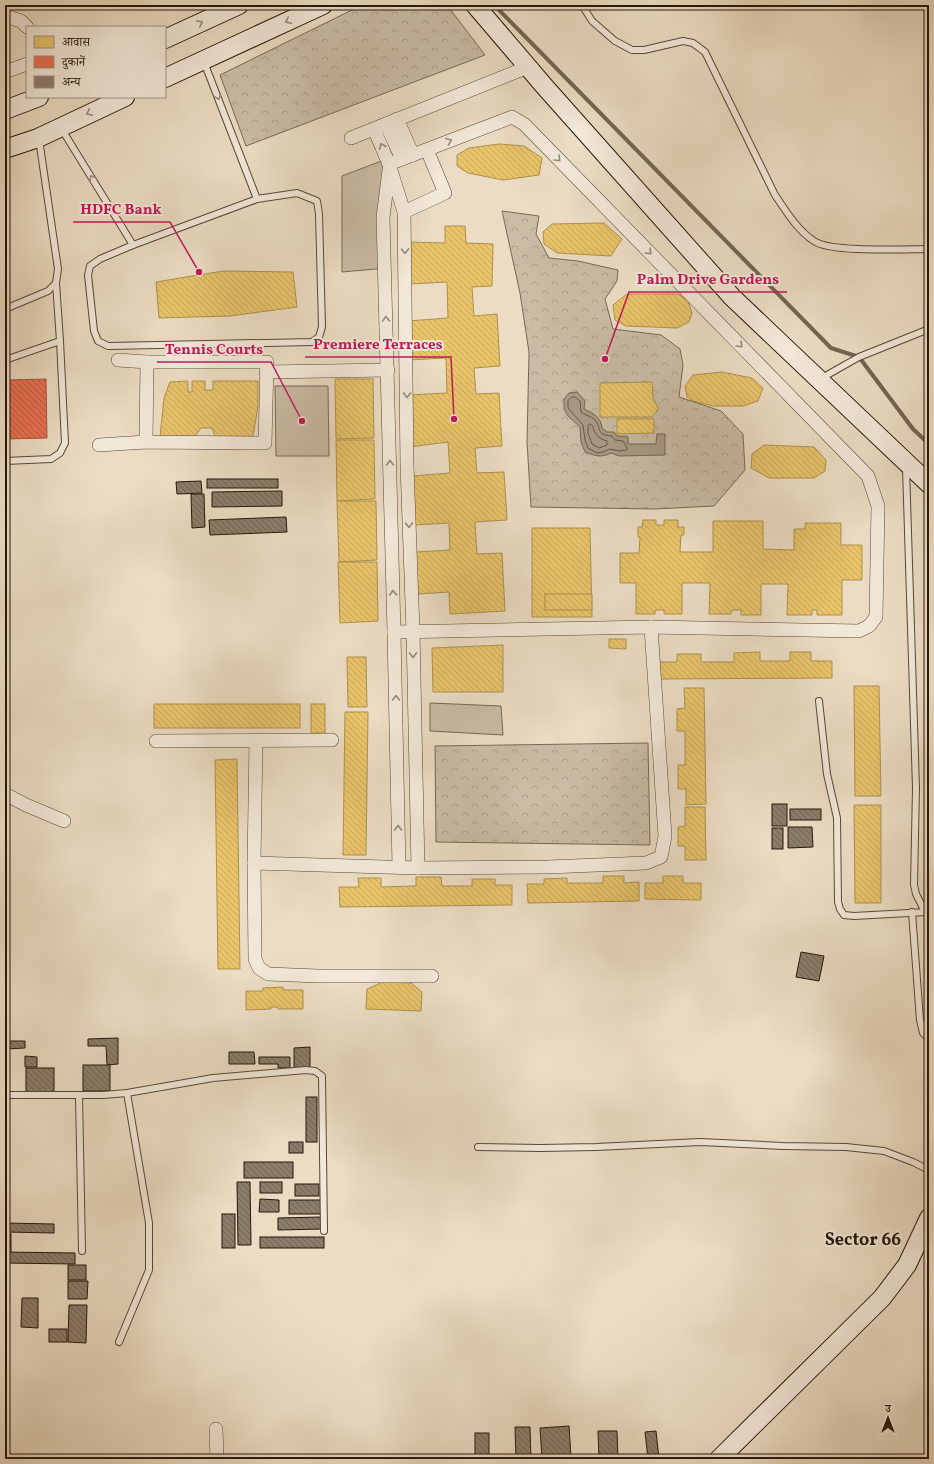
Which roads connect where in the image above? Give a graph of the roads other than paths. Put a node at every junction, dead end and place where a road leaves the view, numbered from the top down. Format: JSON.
{"nodes":[{"id":1,"x":238,"y":5,"type":"edge"},
{"id":2,"x":323,"y":5,"type":"edge"},
{"id":3,"x":582,"y":5,"type":"edge"},
{"id":4,"x":481,"y":12,"type":"edge"},
{"id":5,"x":5,"y":16,"type":"edge"},
{"id":6,"x":26,"y":26,"type":"edge"},
{"id":7,"x":166,"y":39,"type":"edge"},
{"id":8,"x":204,"y":60,"type":"junction"},
{"id":9,"x":26,"y":64,"type":"edge"},
{"id":10,"x":528,"y":67,"type":"junction"},
{"id":11,"x":5,"y":72,"type":"edge"},
{"id":12,"x":166,"y":78,"type":"edge"},
{"id":13,"x":35,"y":98,"type":"edge"},
{"id":14,"x":123,"y":98,"type":"edge"},
{"id":15,"x":5,"y":110,"type":"edge"},
{"id":16,"x":386,"y":124,"type":"junction"},
{"id":17,"x":60,"y":127,"type":"junction"},
{"id":18,"x":38,"y":138,"type":"junction"},
{"id":19,"x":351,"y":138,"type":"dead end"},
{"id":20,"x":5,"y":149,"type":"edge"},
{"id":21,"x":427,"y":150,"type":"junction"},
{"id":22,"x":407,"y":157,"type":"junction"},
{"id":23,"x":389,"y":164,"type":"junction"},
{"id":24,"x":257,"y":199,"type":"junction"},
{"id":25,"x":404,"y":212,"type":"junction"},
{"id":26,"x":133,"y":245,"type":"junction"},
{"id":27,"x":929,"y":249,"type":"edge"},
{"id":28,"x":56,"y":282,"type":"junction"},
{"id":29,"x":5,"y":309,"type":"edge"},
{"id":30,"x":929,"y":328,"type":"edge"},
{"id":31,"x":60,"y":341,"type":"junction"},
{"id":32,"x":5,"y":360,"type":"edge"},
{"id":33,"x":118,"y":360,"type":"dead end"},
{"id":34,"x":147,"y":362,"type":"junction"},
{"id":35,"x":397,"y":370,"type":"junction"},
{"id":36,"x":266,"y":372,"type":"junction"},
{"id":37,"x":818,"y":379,"type":"junction"},
{"id":38,"x":146,"y":442,"type":"junction"},
{"id":39,"x":99,"y":445,"type":"dead end"},
{"id":40,"x":5,"y":461,"type":"edge"},
{"id":41,"x":906,"y":463,"type":"junction"},
{"id":42,"x":929,"y":484,"type":"edge"},
{"id":43,"x":652,"y":627,"type":"junction"},
{"id":44,"x":413,"y":631,"type":"junction"},
{"id":45,"x":394,"y":632,"type":"junction"},
{"id":46,"x":819,"y":701,"type":"dead end"},
{"id":47,"x":332,"y":740,"type":"dead end"},
{"id":48,"x":156,"y":741,"type":"dead end"},
{"id":49,"x":256,"y":741,"type":"junction"},
{"id":50,"x":5,"y":794,"type":"edge"},
{"id":51,"x":64,"y":821,"type":"dead end"},
{"id":52,"x":254,"y":863,"type":"junction"},
{"id":53,"x":399,"y":867,"type":"junction"},
{"id":54,"x":418,"y":868,"type":"junction"},
{"id":55,"x":912,"y":912,"type":"junction"},
{"id":56,"x":927,"y":912,"type":"edge"},
{"id":57,"x":432,"y":976,"type":"dead end"},
{"id":58,"x":929,"y":1039,"type":"edge"},
{"id":59,"x":127,"y":1093,"type":"junction"},
{"id":60,"x":5,"y":1095,"type":"edge"},
{"id":61,"x":79,"y":1095,"type":"junction"},
{"id":62,"x":478,"y":1147,"type":"dead end"},
{"id":63,"x":929,"y":1170,"type":"edge"},
{"id":64,"x":929,"y":1218,"type":"edge"},
{"id":65,"x":324,"y":1231,"type":"dead end"},
{"id":66,"x":82,"y":1250,"type":"dead end"},
{"id":67,"x":119,"y":1342,"type":"dead end"},
{"id":68,"x":216,"y":1429,"type":"dead end"},
{"id":69,"x":728,"y":1455,"type":"edge"},
{"id":70,"x":218,"y":1459,"type":"edge"}],
"edges":[{"from":7,"to":1,"type":"street","one_way":true},
{"from":2,"to":8,"type":"street","one_way":true},
{"from":3,"to":27,"type":"lane"},
{"from":4,"to":10,"type":"street"},
{"from":5,"to":6,"type":"street"},
{"from":8,"to":12,"type":"street"},
{"from":8,"to":24,"type":"lane","one_way":true},
{"from":9,"to":11,"type":"street"},
{"from":10,"to":16,"type":"street"},
{"from":10,"to":37,"type":"street"},
{"from":13,"to":15,"type":"street"},
{"from":14,"to":17,"type":"street","one_way":true},
{"from":16,"to":19,"type":"street"},
{"from":16,"to":22,"type":"street"},
{"from":23,"to":16,"type":"street","one_way":true},
{"from":17,"to":18,"type":"street"},
{"from":26,"to":17,"type":"lane","one_way":true},
{"from":18,"to":20,"type":"street"},
{"from":18,"to":28,"type":"lane"},
{"from":21,"to":22,"type":"street"},
{"from":21,"to":25,"type":"street"},
{"from":21,"to":43,"type":"street","one_way":true},
{"from":22,"to":23,"type":"street"},
{"from":23,"to":25,"type":"street"},
{"from":35,"to":23,"type":"street","one_way":true},
{"from":24,"to":26,"type":"lane"},
{"from":24,"to":26,"type":"lane"},
{"from":25,"to":35,"type":"street","one_way":true},
{"from":28,"to":29,"type":"lane"},
{"from":28,"to":31,"type":"lane"},
{"from":30,"to":37,"type":"lane"},
{"from":31,"to":32,"type":"lane"},
{"from":31,"to":40,"type":"lane"},
{"from":33,"to":34,"type":"street"},
{"from":34,"to":36,"type":"street"},
{"from":34,"to":38,"type":"street"},
{"from":35,"to":36,"type":"street"},
{"from":35,"to":44,"type":"street","one_way":true},
{"from":45,"to":35,"type":"street","one_way":true},
{"from":36,"to":38,"type":"street"},
{"from":37,"to":41,"type":"street"},
{"from":38,"to":39,"type":"street"},
{"from":41,"to":42,"type":"street"},
{"from":41,"to":56,"type":"lane"},
{"from":43,"to":44,"type":"street"},
{"from":43,"to":54,"type":"street"},
{"from":44,"to":45,"type":"street"},
{"from":44,"to":54,"type":"street","one_way":true},
{"from":53,"to":45,"type":"street","one_way":true},
{"from":46,"to":55,"type":"lane"},
{"from":47,"to":49,"type":"street"},
{"from":48,"to":49,"type":"street"},
{"from":49,"to":52,"type":"street"},
{"from":50,"to":51,"type":"street"},
{"from":52,"to":53,"type":"street"},
{"from":52,"to":57,"type":"street"},
{"from":53,"to":54,"type":"street"},
{"from":55,"to":56,"type":"lane"},
{"from":55,"to":58,"type":"lane"},
{"from":59,"to":61,"type":"lane"},
{"from":59,"to":65,"type":"lane"},
{"from":59,"to":67,"type":"lane"},
{"from":60,"to":61,"type":"lane"},
{"from":61,"to":66,"type":"lane"},
{"from":62,"to":63,"type":"lane"},
{"from":64,"to":69,"type":"street"},
{"from":68,"to":70,"type":"street"}]}
